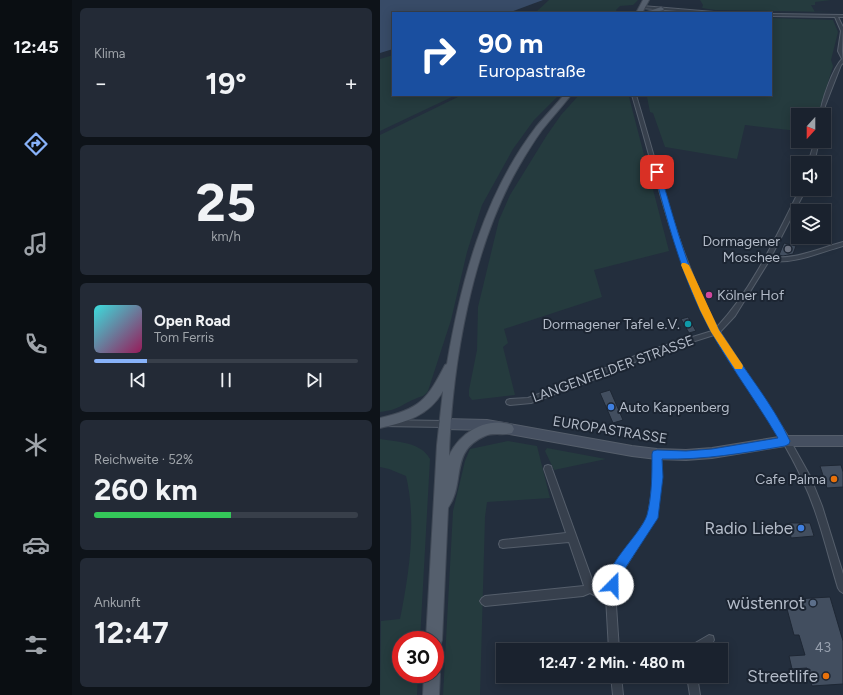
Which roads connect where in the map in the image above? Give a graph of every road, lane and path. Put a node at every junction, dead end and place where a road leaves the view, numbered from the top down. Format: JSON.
{"nodes":[{"id":1,"x":646,"y":0,"type":"edge"},
{"id":2,"x":662,"y":9,"type":"junction"},
{"id":3,"x":640,"y":10,"type":"edge"},
{"id":4,"x":651,"y":12,"type":"edge"},
{"id":5,"x":701,"y":12,"type":"edge"},
{"id":6,"x":772,"y":15,"type":"edge"},
{"id":7,"x":836,"y":16,"type":"junction"},
{"id":8,"x":843,"y":16,"type":"edge"},
{"id":9,"x":843,"y":59,"type":"edge"},
{"id":10,"x":567,"y":96,"type":"edge"},
{"id":11,"x":634,"y":96,"type":"edge"},
{"id":12,"x":823,"y":108,"type":"edge"},
{"id":13,"x":799,"y":196,"type":"edge"},
{"id":14,"x":843,"y":244,"type":"edge"},
{"id":15,"x":767,"y":259,"type":"junction"},
{"id":16,"x":716,"y":332,"type":"junction"},
{"id":17,"x":454,"y":356,"type":"junction"},
{"id":18,"x":510,"y":402,"type":"dead end"},
{"id":19,"x":380,"y":423,"type":"edge"},
{"id":20,"x":445,"y":424,"type":"junction"},
{"id":21,"x":508,"y":429,"type":"junction"},
{"id":22,"x":785,"y":441,"type":"junction"},
{"id":23,"x":843,"y":441,"type":"edge"},
{"id":24,"x":657,"y":454,"type":"junction"},
{"id":25,"x":548,"y":469,"type":"dead end"},
{"id":26,"x":441,"y":509,"type":"junction"},
{"id":27,"x":572,"y":537,"type":"junction"},
{"id":28,"x":503,"y":544,"type":"dead end"},
{"id":29,"x":590,"y":588,"type":"junction"},
{"id":30,"x":843,"y":588,"type":"edge"},
{"id":31,"x":611,"y":593,"type":"junction"},
{"id":32,"x":484,"y":601,"type":"dead end"},
{"id":33,"x":434,"y":631,"type":"edge"},
{"id":34,"x":709,"y":640,"type":"dead end"},
{"id":35,"x":614,"y":643,"type":"edge"},
{"id":36,"x":704,"y":643,"type":"edge"},
{"id":37,"x":432,"y":683,"type":"edge"},
{"id":38,"x":617,"y":683,"type":"edge"},
{"id":39,"x":693,"y":683,"type":"edge"},
{"id":40,"x":431,"y":695,"type":"edge"},
{"id":41,"x":618,"y":695,"type":"edge"},
{"id":42,"x":695,"y":695,"type":"edge"}],
"edges":[{"from":1,"to":3,"type":"main road"},
{"from":2,"to":3,"type":"street"},
{"from":2,"to":4,"type":"main road"},
{"from":2,"to":5,"type":"street"},
{"from":6,"to":7,"type":"street"},
{"from":7,"to":8,"type":"street"},
{"from":7,"to":9,"type":"street"},
{"from":9,"to":12,"type":"street"},
{"from":10,"to":17,"type":"main road"},
{"from":11,"to":16,"type":"street"},
{"from":13,"to":15,"type":"street"},
{"from":14,"to":15,"type":"street"},
{"from":15,"to":16,"type":"street"},
{"from":16,"to":18,"type":"street","name":"LANGENFELDER STRASSE"},
{"from":16,"to":22,"type":"street"},
{"from":17,"to":19,"type":"main road"},
{"from":17,"to":20,"type":"main road"},
{"from":19,"to":20,"type":"street"},
{"from":20,"to":21,"type":"main road","name":"EUROPASTRASSE"},
{"from":20,"to":26,"type":"main road"},
{"from":21,"to":24,"type":"main road","name":"EUROPASTRASSE"},
{"from":21,"to":26,"type":"main road"},
{"from":22,"to":23,"type":"main road","name":"EUROPASTRASSE"},
{"from":22,"to":24,"type":"main road","name":"EUROPASTRASSE"},
{"from":22,"to":30,"type":"street"},
{"from":24,"to":31,"type":"street"},
{"from":25,"to":27,"type":"street"},
{"from":26,"to":33,"type":"main road"},
{"from":27,"to":28,"type":"street"},
{"from":27,"to":29,"type":"street"},
{"from":29,"to":31,"type":"street"},
{"from":29,"to":32,"type":"street"},
{"from":31,"to":35,"type":"street"},
{"from":34,"to":36,"type":"street"},
{"from":37,"to":40,"type":"main road"},
{"from":38,"to":41,"type":"street"},
{"from":39,"to":42,"type":"street"}]}
